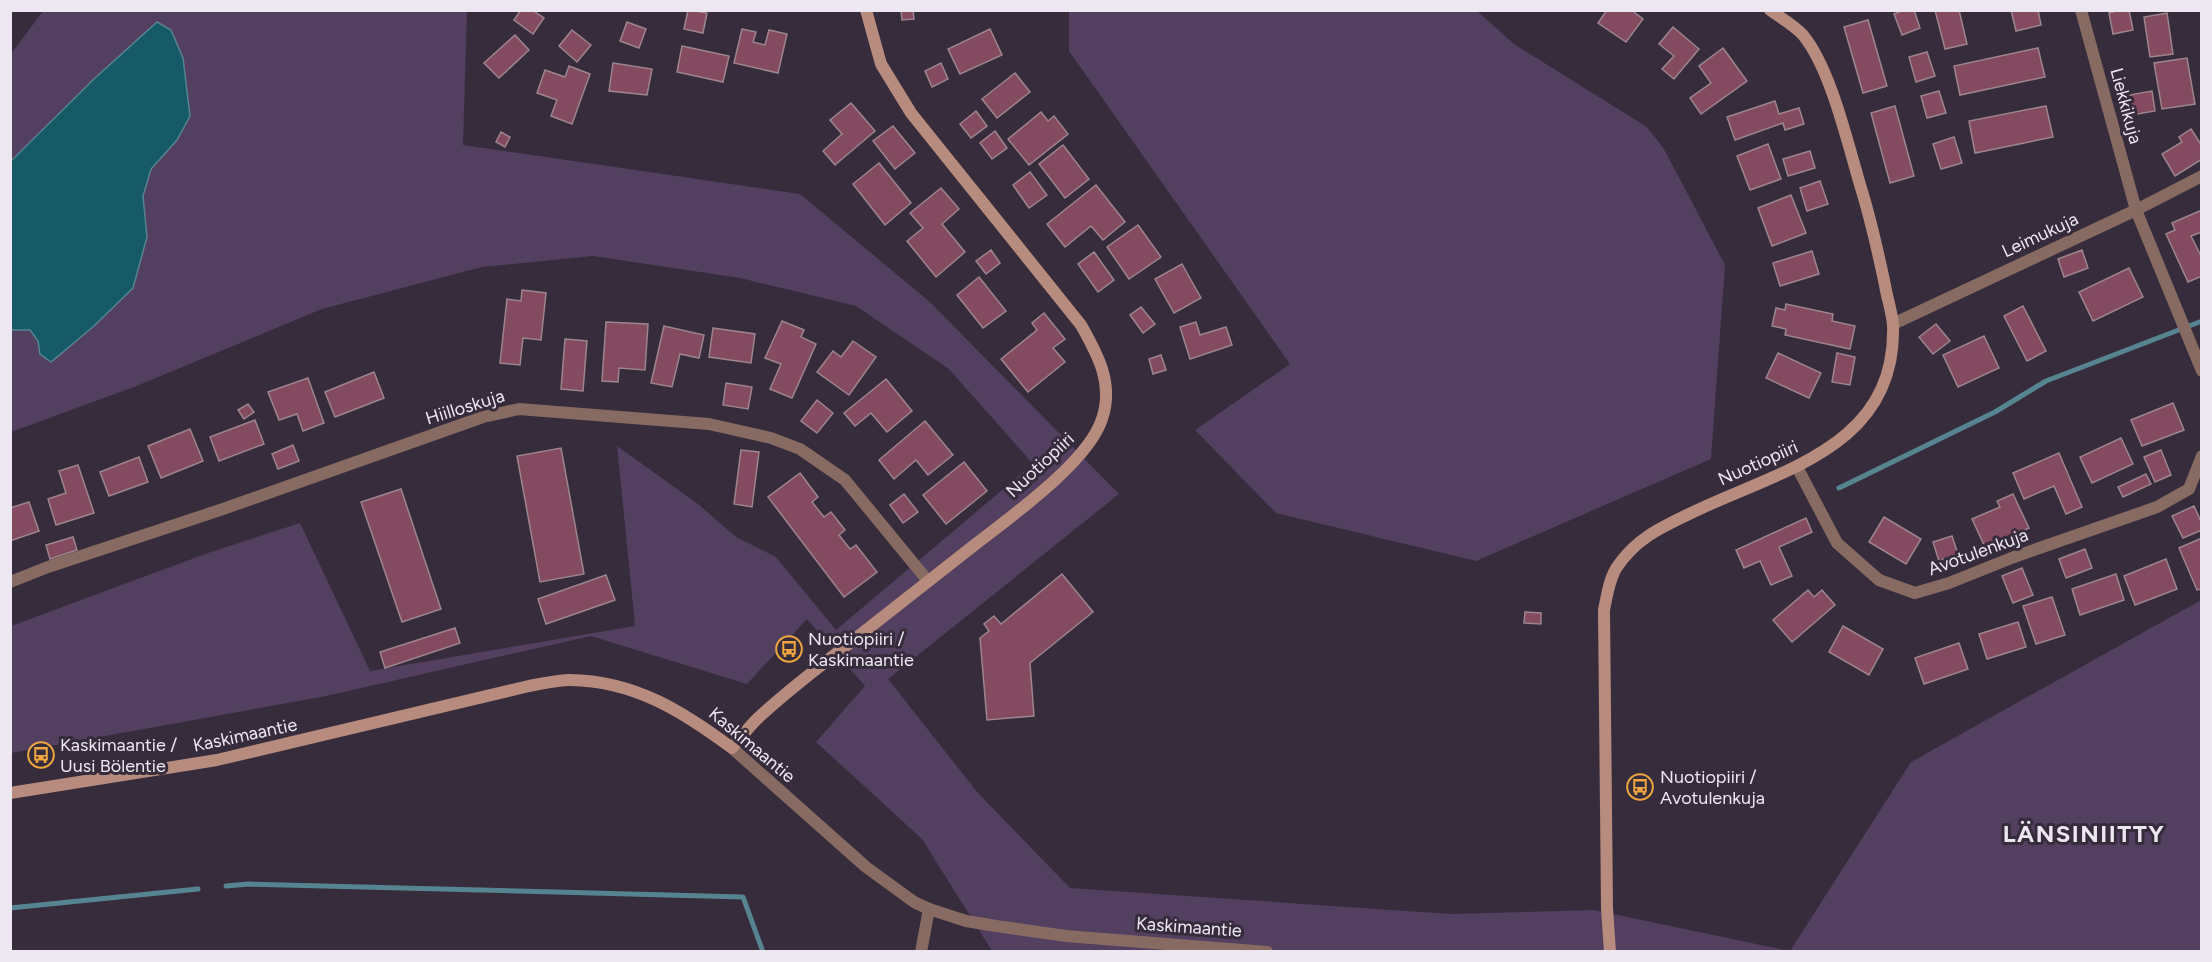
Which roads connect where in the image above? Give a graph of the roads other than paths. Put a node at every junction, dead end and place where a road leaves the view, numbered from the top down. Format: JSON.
{"nodes":[{"id":1,"x":866,"y":10,"type":"edge"},
{"id":2,"x":1770,"y":10,"type":"edge"},
{"id":3,"x":2081,"y":10,"type":"edge"},
{"id":4,"x":2202,"y":176,"type":"edge"},
{"id":5,"x":2136,"y":210,"type":"junction"},
{"id":6,"x":1893,"y":324,"type":"junction"},
{"id":7,"x":2202,"y":371,"type":"edge"},
{"id":8,"x":2202,"y":456,"type":"edge"},
{"id":9,"x":1797,"y":467,"type":"junction"},
{"id":10,"x":928,"y":581,"type":"junction"},
{"id":11,"x":10,"y":582,"type":"edge"},
{"id":12,"x":732,"y":748,"type":"junction"},
{"id":13,"x":10,"y":793,"type":"edge"},
{"id":14,"x":929,"y":909,"type":"junction"},
{"id":15,"x":921,"y":951,"type":"edge"},
{"id":16,"x":1267,"y":951,"type":"edge"},
{"id":17,"x":1610,"y":951,"type":"edge"}],
"edges":[{"from":1,"to":10,"type":"street","name":"Nuotiopiiri"},
{"from":2,"to":6,"type":"street","name":"Nuotiopiiri"},
{"from":3,"to":5,"type":"street","name":"Liekkikuja"},
{"from":4,"to":5,"type":"street","name":"Leimukuja"},
{"from":5,"to":6,"type":"street","name":"Leimukuja"},
{"from":5,"to":7,"type":"street"},
{"from":6,"to":9,"type":"street","name":"Nuotiopiiri"},
{"from":8,"to":9,"type":"street","name":"Avotulenkuja"},
{"from":9,"to":17,"type":"street","name":"Nuotiopiiri"},
{"from":10,"to":11,"type":"street","name":"Hiilloskuja"},
{"from":10,"to":12,"type":"street","name":"Nuotiopiiri"},
{"from":12,"to":13,"type":"street","name":"Kaskimaantie"},
{"from":12,"to":14,"type":"street","name":"Kaskimaantie"},
{"from":14,"to":15,"type":"street"},
{"from":14,"to":16,"type":"street","name":"Kaskimaantie"}]}
